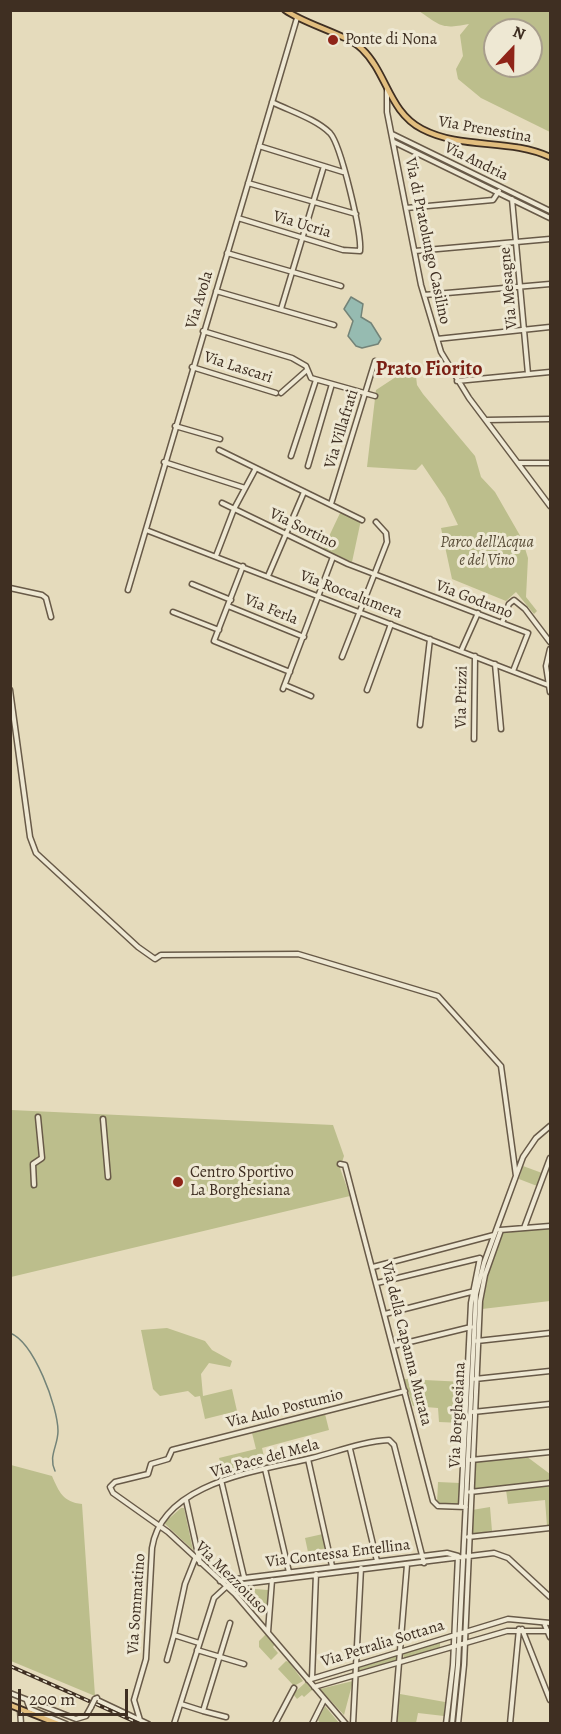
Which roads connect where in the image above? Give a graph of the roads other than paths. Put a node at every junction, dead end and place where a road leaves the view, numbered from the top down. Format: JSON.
{"nodes":[{"id":1,"x":285,"y":10,"type":"edge"},
{"id":2,"x":297,"y":18,"type":"junction"},
{"id":3,"x":387,"y":90,"type":"junction"},
{"id":4,"x":272,"y":102,"type":"junction"},
{"id":5,"x":392,"y":134,"type":"junction"},
{"id":6,"x":394,"y":142,"type":"junction"},
{"id":7,"x":259,"y":146,"type":"junction"},
{"id":8,"x":550,"y":158,"type":"edge"},
{"id":9,"x":324,"y":166,"type":"junction"},
{"id":10,"x":343,"y":172,"type":"junction"},
{"id":11,"x":248,"y":183,"type":"junction"},
{"id":12,"x":501,"y":186,"type":"junction"},
{"id":13,"x":498,"y":193,"type":"junction"},
{"id":14,"x":512,"y":200,"type":"junction"},
{"id":15,"x":313,"y":201,"type":"junction"},
{"id":16,"x":406,"y":208,"type":"junction"},
{"id":17,"x":550,"y":211,"type":"edge"},
{"id":18,"x":356,"y":214,"type":"junction"},
{"id":19,"x":238,"y":218,"type":"junction"},
{"id":20,"x":550,"y":218,"type":"edge"},
{"id":21,"x":303,"y":237,"type":"junction"},
{"id":22,"x":550,"y":239,"type":"edge"},
{"id":23,"x":517,"y":243,"type":"junction"},
{"id":24,"x":415,"y":251,"type":"junction"},
{"id":25,"x":227,"y":253,"type":"junction"},
{"id":26,"x":292,"y":272,"type":"junction"},
{"id":27,"x":550,"y":284,"type":"edge"},
{"id":28,"x":341,"y":286,"type":"dead end"},
{"id":29,"x":521,"y":286,"type":"junction"},
{"id":30,"x":216,"y":291,"type":"junction"},
{"id":31,"x":424,"y":295,"type":"junction"},
{"id":32,"x":281,"y":309,"type":"junction"},
{"id":33,"x":334,"y":325,"type":"dead end"},
{"id":34,"x":550,"y":327,"type":"edge"},
{"id":35,"x":525,"y":330,"type":"junction"},
{"id":36,"x":203,"y":331,"type":"junction"},
{"id":37,"x":437,"y":339,"type":"junction"},
{"id":38,"x":375,"y":361,"type":"dead end"},
{"id":39,"x":192,"y":367,"type":"junction"},
{"id":40,"x":308,"y":369,"type":"junction"},
{"id":41,"x":550,"y":372,"type":"edge"},
{"id":42,"x":528,"y":374,"type":"junction"},
{"id":43,"x":316,"y":380,"type":"junction"},
{"id":44,"x":458,"y":381,"type":"junction"},
{"id":45,"x":332,"y":384,"type":"junction"},
{"id":46,"x":365,"y":394,"type":"junction"},
{"id":47,"x":375,"y":396,"type":"dead end"},
{"id":48,"x":550,"y":419,"type":"edge"},
{"id":49,"x":485,"y":420,"type":"junction"},
{"id":50,"x":176,"y":426,"type":"junction"},
{"id":51,"x":220,"y":439,"type":"dead end"},
{"id":52,"x":219,"y":450,"type":"dead end"},
{"id":53,"x":291,"y":456,"type":"dead end"},
{"id":54,"x":164,"y":462,"type":"junction"},
{"id":55,"x":517,"y":463,"type":"junction"},
{"id":56,"x":550,"y":463,"type":"edge"},
{"id":57,"x":308,"y":466,"type":"dead end"},
{"id":58,"x":256,"y":468,"type":"junction"},
{"id":59,"x":245,"y":488,"type":"junction"},
{"id":60,"x":304,"y":492,"type":"junction"},
{"id":61,"x":222,"y":503,"type":"dead end"},
{"id":62,"x":331,"y":504,"type":"junction"},
{"id":63,"x":550,"y":506,"type":"edge"},
{"id":64,"x":234,"y":509,"type":"junction"},
{"id":65,"x":362,"y":520,"type":"dead end"},
{"id":66,"x":376,"y":522,"type":"dead end"},
{"id":67,"x":145,"y":529,"type":"junction"},
{"id":68,"x":285,"y":534,"type":"junction"},
{"id":69,"x":216,"y":556,"type":"junction"},
{"id":70,"x":333,"y":557,"type":"junction"},
{"id":71,"x":243,"y":566,"type":"junction"},
{"id":72,"x":374,"y":573,"type":"junction"},
{"id":73,"x":268,"y":576,"type":"junction"},
{"id":74,"x":192,"y":584,"type":"dead end"},
{"id":75,"x":10,"y":588,"type":"edge"},
{"id":76,"x":128,"y":590,"type":"dead end"},
{"id":77,"x":320,"y":596,"type":"junction"},
{"id":78,"x":231,"y":600,"type":"junction"},
{"id":79,"x":228,"y":606,"type":"junction"},
{"id":80,"x":173,"y":612,"type":"dead end"},
{"id":81,"x":360,"y":612,"type":"junction"},
{"id":82,"x":478,"y":613,"type":"junction"},
{"id":83,"x":51,"y":617,"type":"dead end"},
{"id":84,"x":502,"y":623,"type":"junction"},
{"id":85,"x":391,"y":624,"type":"junction"},
{"id":86,"x":219,"y":630,"type":"junction"},
{"id":87,"x":304,"y":637,"type":"junction"},
{"id":88,"x":430,"y":639,"type":"junction"},
{"id":89,"x":550,"y":642,"type":"edge"},
{"id":90,"x":550,"y":649,"type":"edge"},
{"id":91,"x":461,"y":651,"type":"junction"},
{"id":92,"x":475,"y":656,"type":"junction"},
{"id":93,"x":342,"y":657,"type":"dead end"},
{"id":94,"x":495,"y":664,"type":"junction"},
{"id":95,"x":513,"y":671,"type":"junction"},
{"id":96,"x":290,"y":672,"type":"junction"},
{"id":97,"x":548,"y":685,"type":"junction"},
{"id":98,"x":10,"y":690,"type":"edge"},
{"id":99,"x":367,"y":690,"type":"dead end"},
{"id":100,"x":550,"y":692,"type":"edge"},
{"id":101,"x":311,"y":696,"type":"dead end"},
{"id":102,"x":420,"y":725,"type":"dead end"},
{"id":103,"x":501,"y":729,"type":"dead end"},
{"id":104,"x":474,"y":739,"type":"dead end"},
{"id":105,"x":38,"y":1117,"type":"dead end"},
{"id":106,"x":103,"y":1119,"type":"dead end"},
{"id":107,"x":550,"y":1126,"type":"edge"},
{"id":108,"x":550,"y":1158,"type":"edge"},
{"id":109,"x":340,"y":1164,"type":"dead end"},
{"id":110,"x":516,"y":1176,"type":"junction"},
{"id":111,"x":108,"y":1178,"type":"dead end"},
{"id":112,"x":34,"y":1185,"type":"dead end"},
{"id":113,"x":550,"y":1226,"type":"edge"},
{"id":114,"x":524,"y":1228,"type":"junction"},
{"id":115,"x":497,"y":1231,"type":"junction"},
{"id":116,"x":373,"y":1267,"type":"junction"},
{"id":117,"x":377,"y":1283,"type":"junction"},
{"id":118,"x":471,"y":1292,"type":"junction"},
{"id":119,"x":477,"y":1301,"type":"junction"},
{"id":120,"x":385,"y":1314,"type":"junction"},
{"id":121,"x":471,"y":1327,"type":"junction"},
{"id":122,"x":550,"y":1333,"type":"edge"},
{"id":123,"x":476,"y":1341,"type":"junction"},
{"id":124,"x":393,"y":1346,"type":"junction"},
{"id":125,"x":550,"y":1371,"type":"edge"},
{"id":126,"x":474,"y":1380,"type":"junction"},
{"id":127,"x":405,"y":1391,"type":"junction"},
{"id":128,"x":550,"y":1404,"type":"edge"},
{"id":129,"x":472,"y":1412,"type":"junction"},
{"id":130,"x":350,"y":1449,"type":"junction"},
{"id":131,"x":550,"y":1452,"type":"edge"},
{"id":132,"x":308,"y":1459,"type":"junction"},
{"id":133,"x":470,"y":1460,"type":"junction"},
{"id":134,"x":265,"y":1469,"type":"junction"},
{"id":135,"x":221,"y":1480,"type":"junction"},
{"id":136,"x":550,"y":1483,"type":"edge"},
{"id":137,"x":110,"y":1491,"type":"joint"},
{"id":138,"x":469,"y":1492,"type":"junction"},
{"id":139,"x":186,"y":1500,"type":"junction"},
{"id":140,"x":463,"y":1507,"type":"junction"},
{"id":141,"x":158,"y":1525,"type":"junction"},
{"id":142,"x":550,"y":1528,"type":"edge"},
{"id":143,"x":467,"y":1537,"type":"junction"},
{"id":144,"x":423,"y":1556,"type":"junction"},
{"id":145,"x":463,"y":1556,"type":"junction"},
{"id":146,"x":195,"y":1559,"type":"junction"},
{"id":147,"x":377,"y":1561,"type":"junction"},
{"id":148,"x":361,"y":1563,"type":"junction"},
{"id":149,"x":424,"y":1563,"type":"junction"},
{"id":150,"x":200,"y":1564,"type":"junction"},
{"id":151,"x":407,"y":1564,"type":"junction"},
{"id":152,"x":332,"y":1566,"type":"junction"},
{"id":153,"x":317,"y":1568,"type":"junction"},
{"id":154,"x":361,"y":1570,"type":"junction"},
{"id":155,"x":289,"y":1572,"type":"junction"},
{"id":156,"x":316,"y":1575,"type":"junction"},
{"id":157,"x":244,"y":1577,"type":"junction"},
{"id":158,"x":272,"y":1580,"type":"junction"},
{"id":159,"x":220,"y":1581,"type":"junction"},
{"id":160,"x":227,"y":1586,"type":"junction"},
{"id":161,"x":550,"y":1597,"type":"edge"},
{"id":162,"x":544,"y":1622,"type":"junction"},
{"id":163,"x":230,"y":1623,"type":"dead end"},
{"id":164,"x":550,"y":1623,"type":"edge"},
{"id":165,"x":520,"y":1629,"type":"junction"},
{"id":166,"x":465,"y":1631,"type":"junction"},
{"id":167,"x":549,"y":1631,"type":"edge"},
{"id":168,"x":268,"y":1632,"type":"junction"},
{"id":169,"x":459,"y":1633,"type":"junction"},
{"id":170,"x":174,"y":1635,"type":"junction"},
{"id":171,"x":454,"y":1635,"type":"junction"},
{"id":172,"x":550,"y":1637,"type":"edge"},
{"id":173,"x":199,"y":1643,"type":"junction"},
{"id":174,"x":465,"y":1643,"type":"junction"},
{"id":175,"x":459,"y":1645,"type":"junction"},
{"id":176,"x":454,"y":1647,"type":"junction"},
{"id":177,"x":197,"y":1650,"type":"junction"},
{"id":178,"x":400,"y":1651,"type":"junction"},
{"id":179,"x":220,"y":1657,"type":"junction"},
{"id":180,"x":167,"y":1660,"type":"dead end"},
{"id":181,"x":400,"y":1663,"type":"junction"},
{"id":182,"x":244,"y":1664,"type":"dead end"},
{"id":183,"x":357,"y":1666,"type":"junction"},
{"id":184,"x":356,"y":1675,"type":"junction"},
{"id":185,"x":310,"y":1679,"type":"junction"},
{"id":186,"x":314,"y":1687,"type":"junction"},
{"id":187,"x":294,"y":1688,"type":"dead end"},
{"id":188,"x":10,"y":1693,"type":"edge"},
{"id":189,"x":325,"y":1700,"type":"junction"},
{"id":190,"x":550,"y":1700,"type":"edge"},
{"id":191,"x":27,"y":1701,"type":"junction"},
{"id":192,"x":181,"y":1704,"type":"junction"},
{"id":193,"x":10,"y":1705,"type":"edge"},
{"id":194,"x":20,"y":1709,"type":"junction"},
{"id":195,"x":203,"y":1711,"type":"junction"},
{"id":196,"x":226,"y":1717,"type":"dead end"},
{"id":197,"x":140,"y":1719,"type":"junction"},
{"id":198,"x":344,"y":1723,"type":"edge"},
{"id":199,"x":21,"y":1724,"type":"edge"},
{"id":200,"x":58,"y":1724,"type":"edge"},
{"id":201,"x":66,"y":1724,"type":"edge"},
{"id":202,"x":148,"y":1724,"type":"edge"},
{"id":203,"x":174,"y":1724,"type":"edge"},
{"id":204,"x":275,"y":1724,"type":"edge"},
{"id":205,"x":312,"y":1724,"type":"edge"},
{"id":206,"x":353,"y":1724,"type":"edge"},
{"id":207,"x":394,"y":1724,"type":"edge"},
{"id":208,"x":446,"y":1724,"type":"edge"},
{"id":209,"x":452,"y":1724,"type":"edge"},
{"id":210,"x":458,"y":1724,"type":"edge"},
{"id":211,"x":510,"y":1724,"type":"edge"}],
"edges":[{"from":1,"to":2,"type":"main road","name":"Via Prenestina"},
{"from":2,"to":3,"type":"main road","name":"Via Prenestina"},
{"from":2,"to":4,"type":"street","name":"Via Avola"},
{"from":3,"to":5,"type":"street","name":"Via di Pratolungo Casilino"},
{"from":3,"to":8,"type":"main road","name":"Via Prenestina"},
{"from":4,"to":7,"type":"street","name":"Via Avola"},
{"from":4,"to":10,"type":"street"},
{"from":5,"to":6,"type":"street","name":"Via di Pratolungo Casilino"},
{"from":5,"to":12,"type":"street","name":"Via Andria"},
{"from":6,"to":13,"type":"street","name":"Via Andria"},
{"from":6,"to":16,"type":"street","name":"Via di Pratolungo Casilino"},
{"from":7,"to":9,"type":"street"},
{"from":7,"to":11,"type":"street","name":"Via Avola"},
{"from":9,"to":10,"type":"street"},
{"from":9,"to":15,"type":"street"},
{"from":10,"to":18,"type":"street"},
{"from":11,"to":15,"type":"street"},
{"from":11,"to":19,"type":"street","name":"Via Avola"},
{"from":12,"to":13,"type":"street"},
{"from":12,"to":17,"type":"street","name":"Via Andria"},
{"from":13,"to":14,"type":"street","name":"Via Andria"},
{"from":13,"to":16,"type":"street"},
{"from":14,"to":20,"type":"street","name":"Via Andria"},
{"from":14,"to":23,"type":"street","name":"Via Mesagne"},
{"from":15,"to":18,"type":"street"},
{"from":15,"to":21,"type":"street"},
{"from":16,"to":24,"type":"street","name":"Via di Pratolungo Casilino"},
{"from":18,"to":21,"type":"street","name":"Via Ucria"},
{"from":19,"to":21,"type":"street","name":"Via Ucria"},
{"from":19,"to":25,"type":"street","name":"Via Avola"},
{"from":21,"to":26,"type":"street"},
{"from":22,"to":23,"type":"street"},
{"from":23,"to":24,"type":"street"},
{"from":23,"to":29,"type":"street","name":"Via Mesagne"},
{"from":24,"to":31,"type":"street","name":"Via di Pratolungo Casilino"},
{"from":25,"to":26,"type":"street"},
{"from":25,"to":30,"type":"street","name":"Via Avola"},
{"from":26,"to":28,"type":"street"},
{"from":26,"to":32,"type":"street"},
{"from":27,"to":29,"type":"street"},
{"from":29,"to":31,"type":"street"},
{"from":29,"to":35,"type":"street","name":"Via Mesagne"},
{"from":30,"to":32,"type":"street"},
{"from":30,"to":36,"type":"street","name":"Via Avola"},
{"from":31,"to":37,"type":"street","name":"Via di Pratolungo Casilino"},
{"from":32,"to":33,"type":"street"},
{"from":34,"to":35,"type":"street"},
{"from":35,"to":37,"type":"street"},
{"from":35,"to":42,"type":"street","name":"Via Mesagne"},
{"from":36,"to":39,"type":"street","name":"Via Avola"},
{"from":36,"to":40,"type":"street"},
{"from":37,"to":44,"type":"street","name":"Via di Pratolungo Casilino"},
{"from":38,"to":46,"type":"street","name":"Via Villafrati"},
{"from":39,"to":40,"type":"street","name":"Via Lascari"},
{"from":39,"to":50,"type":"street","name":"Via Avola"},
{"from":40,"to":43,"type":"street"},
{"from":41,"to":42,"type":"street"},
{"from":42,"to":44,"type":"street"},
{"from":43,"to":45,"type":"street"},
{"from":43,"to":53,"type":"street"},
{"from":44,"to":49,"type":"street","name":"Via di Pratolungo Casilino"},
{"from":45,"to":46,"type":"street"},
{"from":45,"to":57,"type":"street"},
{"from":46,"to":47,"type":"street"},
{"from":46,"to":62,"type":"street","name":"Via Villafrati"},
{"from":48,"to":49,"type":"street"},
{"from":49,"to":55,"type":"street","name":"Via di Pratolungo Casilino"},
{"from":50,"to":51,"type":"street"},
{"from":50,"to":54,"type":"street","name":"Via Avola"},
{"from":52,"to":58,"type":"street"},
{"from":54,"to":59,"type":"street"},
{"from":54,"to":67,"type":"street","name":"Via Avola"},
{"from":55,"to":56,"type":"street"},
{"from":55,"to":63,"type":"street","name":"Via di Pratolungo Casilino"},
{"from":58,"to":59,"type":"street"},
{"from":58,"to":60,"type":"street"},
{"from":59,"to":64,"type":"street"},
{"from":60,"to":62,"type":"street"},
{"from":60,"to":68,"type":"street"},
{"from":61,"to":64,"type":"street","name":"Via Sortino"},
{"from":62,"to":65,"type":"street"},
{"from":64,"to":68,"type":"street","name":"Via Sortino"},
{"from":64,"to":69,"type":"street"},
{"from":66,"to":72,"type":"street"},
{"from":67,"to":69,"type":"street","name":"Via Roccalumera"},
{"from":67,"to":76,"type":"street","name":"Via Avola"},
{"from":68,"to":70,"type":"street","name":"Via Sortino"},
{"from":68,"to":73,"type":"street"},
{"from":69,"to":71,"type":"street","name":"Via Roccalumera"},
{"from":70,"to":72,"type":"street","name":"Via Sortino"},
{"from":70,"to":77,"type":"street"},
{"from":71,"to":73,"type":"street","name":"Via Roccalumera"},
{"from":71,"to":78,"type":"street"},
{"from":72,"to":81,"type":"street"},
{"from":72,"to":82,"type":"street","name":"Via Godrano"},
{"from":73,"to":77,"type":"street","name":"Via Roccalumera"},
{"from":74,"to":78,"type":"street"},
{"from":75,"to":83,"type":"street"},
{"from":77,"to":81,"type":"street","name":"Via Roccalumera"},
{"from":77,"to":87,"type":"street"},
{"from":78,"to":79,"type":"street"},
{"from":79,"to":86,"type":"street"},
{"from":79,"to":87,"type":"street","name":"Via Ferla"},
{"from":80,"to":86,"type":"street"},
{"from":81,"to":85,"type":"street","name":"Via Roccalumera"},
{"from":81,"to":93,"type":"street"},
{"from":82,"to":84,"type":"street","name":"Via Godrano"},
{"from":82,"to":91,"type":"street"},
{"from":84,"to":89,"type":"street"},
{"from":84,"to":95,"type":"street","name":"Via Godrano"},
{"from":85,"to":88,"type":"street","name":"Via Roccalumera"},
{"from":85,"to":99,"type":"street"},
{"from":86,"to":96,"type":"street"},
{"from":87,"to":96,"type":"street"},
{"from":88,"to":91,"type":"street","name":"Via Roccalumera"},
{"from":88,"to":102,"type":"street"},
{"from":90,"to":97,"type":"street"},
{"from":91,"to":92,"type":"street","name":"Via Roccalumera"},
{"from":92,"to":94,"type":"street","name":"Via Roccalumera"},
{"from":92,"to":104,"type":"street","name":"Via Prizzi"},
{"from":94,"to":95,"type":"street","name":"Via Roccalumera"},
{"from":94,"to":103,"type":"street"},
{"from":95,"to":97,"type":"street","name":"Via Roccalumera"},
{"from":96,"to":101,"type":"street"},
{"from":97,"to":100,"type":"street"},
{"from":98,"to":110,"type":"street"},
{"from":105,"to":112,"type":"street"},
{"from":106,"to":111,"type":"street"},
{"from":107,"to":110,"type":"street","name":"Via Borghesiana"},
{"from":108,"to":114,"type":"street"},
{"from":109,"to":116,"type":"street","name":"Via della Capanna Murata"},
{"from":110,"to":115,"type":"street","name":"Via Borghesiana"},
{"from":113,"to":114,"type":"street"},
{"from":114,"to":115,"type":"street"},
{"from":115,"to":116,"type":"street"},
{"from":115,"to":119,"type":"street","name":"Via Borghesiana"},
{"from":115,"to":119,"type":"street","name":"Via Borghesiana"},
{"from":116,"to":117,"type":"street","name":"Via della Capanna Murata"},
{"from":117,"to":118,"type":"street","name":"Via Borghesiana"},
{"from":117,"to":120,"type":"street","name":"Via della Capanna Murata"},
{"from":118,"to":120,"type":"street"},
{"from":118,"to":121,"type":"street","name":"Via Borghesiana"},
{"from":119,"to":121,"type":"street","name":"Via Borghesiana"},
{"from":119,"to":123,"type":"street","name":"Via Borghesiana"},
{"from":120,"to":124,"type":"street","name":"Via della Capanna Murata"},
{"from":121,"to":123,"type":"street","name":"Via Borghesiana"},
{"from":121,"to":124,"type":"street"},
{"from":121,"to":140,"type":"street","name":"Via Borghesiana"},
{"from":122,"to":123,"type":"street"},
{"from":123,"to":126,"type":"street","name":"Via Borghesiana"},
{"from":124,"to":127,"type":"street","name":"Via della Capanna Murata"},
{"from":125,"to":126,"type":"street"},
{"from":126,"to":129,"type":"street","name":"Via Borghesiana"},
{"from":127,"to":137,"type":"street","name":"Via Aulo Postumio"},
{"from":127,"to":140,"type":"street","name":"Via della Capanna Murata"},
{"from":128,"to":129,"type":"street"},
{"from":129,"to":133,"type":"street","name":"Via Borghesiana"},
{"from":130,"to":132,"type":"street","name":"Via Pace del Mela"},
{"from":130,"to":144,"type":"street","name":"Via Pace del Mela"},
{"from":130,"to":147,"type":"street"},
{"from":131,"to":133,"type":"street"},
{"from":132,"to":134,"type":"street","name":"Via Pace del Mela"},
{"from":132,"to":152,"type":"street"},
{"from":133,"to":138,"type":"street","name":"Via Borghesiana"},
{"from":134,"to":135,"type":"street","name":"Via Pace del Mela"},
{"from":134,"to":155,"type":"street"},
{"from":135,"to":139,"type":"street","name":"Via Pace del Mela"},
{"from":135,"to":157,"type":"street"},
{"from":136,"to":138,"type":"street"},
{"from":137,"to":141,"type":"street","name":"Via Mezzoiuso"},
{"from":138,"to":140,"type":"street","name":"Via Borghesiana"},
{"from":138,"to":143,"type":"street","name":"Via Borghesiana"},
{"from":139,"to":141,"type":"street","name":"Via Pace del Mela"},
{"from":139,"to":150,"type":"street"},
{"from":140,"to":143,"type":"street","name":"Via Borghesiana"},
{"from":141,"to":146,"type":"street","name":"Via Mezzoiuso"},
{"from":141,"to":197,"type":"street","name":"Via Sommatino"},
{"from":142,"to":143,"type":"street"},
{"from":143,"to":145,"type":"street","name":"Via Borghesiana"},
{"from":144,"to":145,"type":"street","name":"Via Contessa Entellina"},
{"from":144,"to":147,"type":"street","name":"Via Contessa Entellina"},
{"from":144,"to":149,"type":"street"},
{"from":145,"to":149,"type":"street","name":"Via Contessa Entellina"},
{"from":145,"to":161,"type":"street"},
{"from":145,"to":166,"type":"street","name":"Via Borghesiana"},
{"from":145,"to":169,"type":"street","name":"Via Borghesiana"},
{"from":145,"to":171,"type":"street","name":"Via Borghesiana"},
{"from":146,"to":150,"type":"street","name":"Via Mezzoiuso"},
{"from":146,"to":170,"type":"street"},
{"from":147,"to":148,"type":"street","name":"Via Contessa Entellina"},
{"from":148,"to":152,"type":"street","name":"Via Contessa Entellina"},
{"from":148,"to":154,"type":"street"},
{"from":149,"to":151,"type":"street","name":"Via Contessa Entellina"},
{"from":150,"to":159,"type":"street","name":"Via Mezzoiuso"},
{"from":151,"to":154,"type":"street","name":"Via Contessa Entellina"},
{"from":151,"to":178,"type":"street"},
{"from":152,"to":153,"type":"street","name":"Via Contessa Entellina"},
{"from":153,"to":155,"type":"street","name":"Via Contessa Entellina"},
{"from":153,"to":156,"type":"street"},
{"from":154,"to":156,"type":"street","name":"Via Contessa Entellina"},
{"from":154,"to":183,"type":"street"},
{"from":155,"to":157,"type":"street","name":"Via Contessa Entellina"},
{"from":156,"to":158,"type":"street","name":"Via Contessa Entellina"},
{"from":156,"to":185,"type":"street"},
{"from":157,"to":159,"type":"street","name":"Via Contessa Entellina"},
{"from":158,"to":160,"type":"street","name":"Via Contessa Entellina"},
{"from":158,"to":168,"type":"street"},
{"from":159,"to":160,"type":"street","name":"Via Mezzoiuso"},
{"from":160,"to":168,"type":"street","name":"Via Mezzoiuso"},
{"from":160,"to":173,"type":"street"},
{"from":162,"to":164,"type":"street","name":"Via Petralia Sottana"},
{"from":162,"to":166,"type":"street","name":"Via Petralia Sottana"},
{"from":162,"to":167,"type":"street"},
{"from":163,"to":179,"type":"street"},
{"from":165,"to":167,"type":"street","name":"Via Petralia Sottana"},
{"from":165,"to":174,"type":"street","name":"Via Petralia Sottana"},
{"from":165,"to":190,"type":"street"},
{"from":165,"to":211,"type":"street"},
{"from":166,"to":169,"type":"street","name":"Via Petralia Sottana"},
{"from":166,"to":174,"type":"street","name":"Via Borghesiana"},
{"from":167,"to":172,"type":"street"},
{"from":168,"to":185,"type":"street","name":"Via Mezzoiuso"},
{"from":169,"to":171,"type":"street","name":"Via Petralia Sottana"},
{"from":169,"to":175,"type":"street","name":"Via Borghesiana"},
{"from":170,"to":173,"type":"street"},
{"from":170,"to":180,"type":"street"},
{"from":171,"to":176,"type":"street","name":"Via Borghesiana"},
{"from":171,"to":178,"type":"street","name":"Via Petralia Sottana"},
{"from":173,"to":177,"type":"street"},
{"from":174,"to":175,"type":"street","name":"Via Petralia Sottana"},
{"from":174,"to":210,"type":"street","name":"Via Borghesiana"},
{"from":175,"to":176,"type":"street","name":"Via Petralia Sottana"},
{"from":175,"to":209,"type":"street","name":"Via Borghesiana"},
{"from":176,"to":181,"type":"street","name":"Via Petralia Sottana"},
{"from":176,"to":208,"type":"street","name":"Via Borghesiana"},
{"from":177,"to":179,"type":"street"},
{"from":177,"to":192,"type":"street"},
{"from":178,"to":181,"type":"street"},
{"from":178,"to":183,"type":"street","name":"Via Petralia Sottana"},
{"from":179,"to":182,"type":"street"},
{"from":179,"to":195,"type":"street"},
{"from":181,"to":184,"type":"street","name":"Via Petralia Sottana"},
{"from":181,"to":207,"type":"street"},
{"from":183,"to":184,"type":"street"},
{"from":183,"to":185,"type":"street","name":"Via Petralia Sottana"},
{"from":184,"to":186,"type":"street","name":"Via Petralia Sottana"},
{"from":184,"to":206,"type":"street"},
{"from":185,"to":186,"type":"street","name":"Via Mezzoiuso"},
{"from":186,"to":189,"type":"street","name":"Via Mezzoiuso"},
{"from":187,"to":204,"type":"street"},
{"from":188,"to":191,"type":"street"},
{"from":189,"to":198,"type":"street","name":"Via Mezzoiuso"},
{"from":189,"to":205,"type":"street"},
{"from":191,"to":197,"type":"street","bridge":true},
{"from":191,"to":201,"type":"street"},
{"from":192,"to":195,"type":"street"},
{"from":192,"to":203,"type":"street"},
{"from":193,"to":194,"type":"main road"},
{"from":194,"to":199,"type":"street"},
{"from":194,"to":200,"type":"main road"},
{"from":195,"to":196,"type":"street"},
{"from":197,"to":202,"type":"street"}]}
